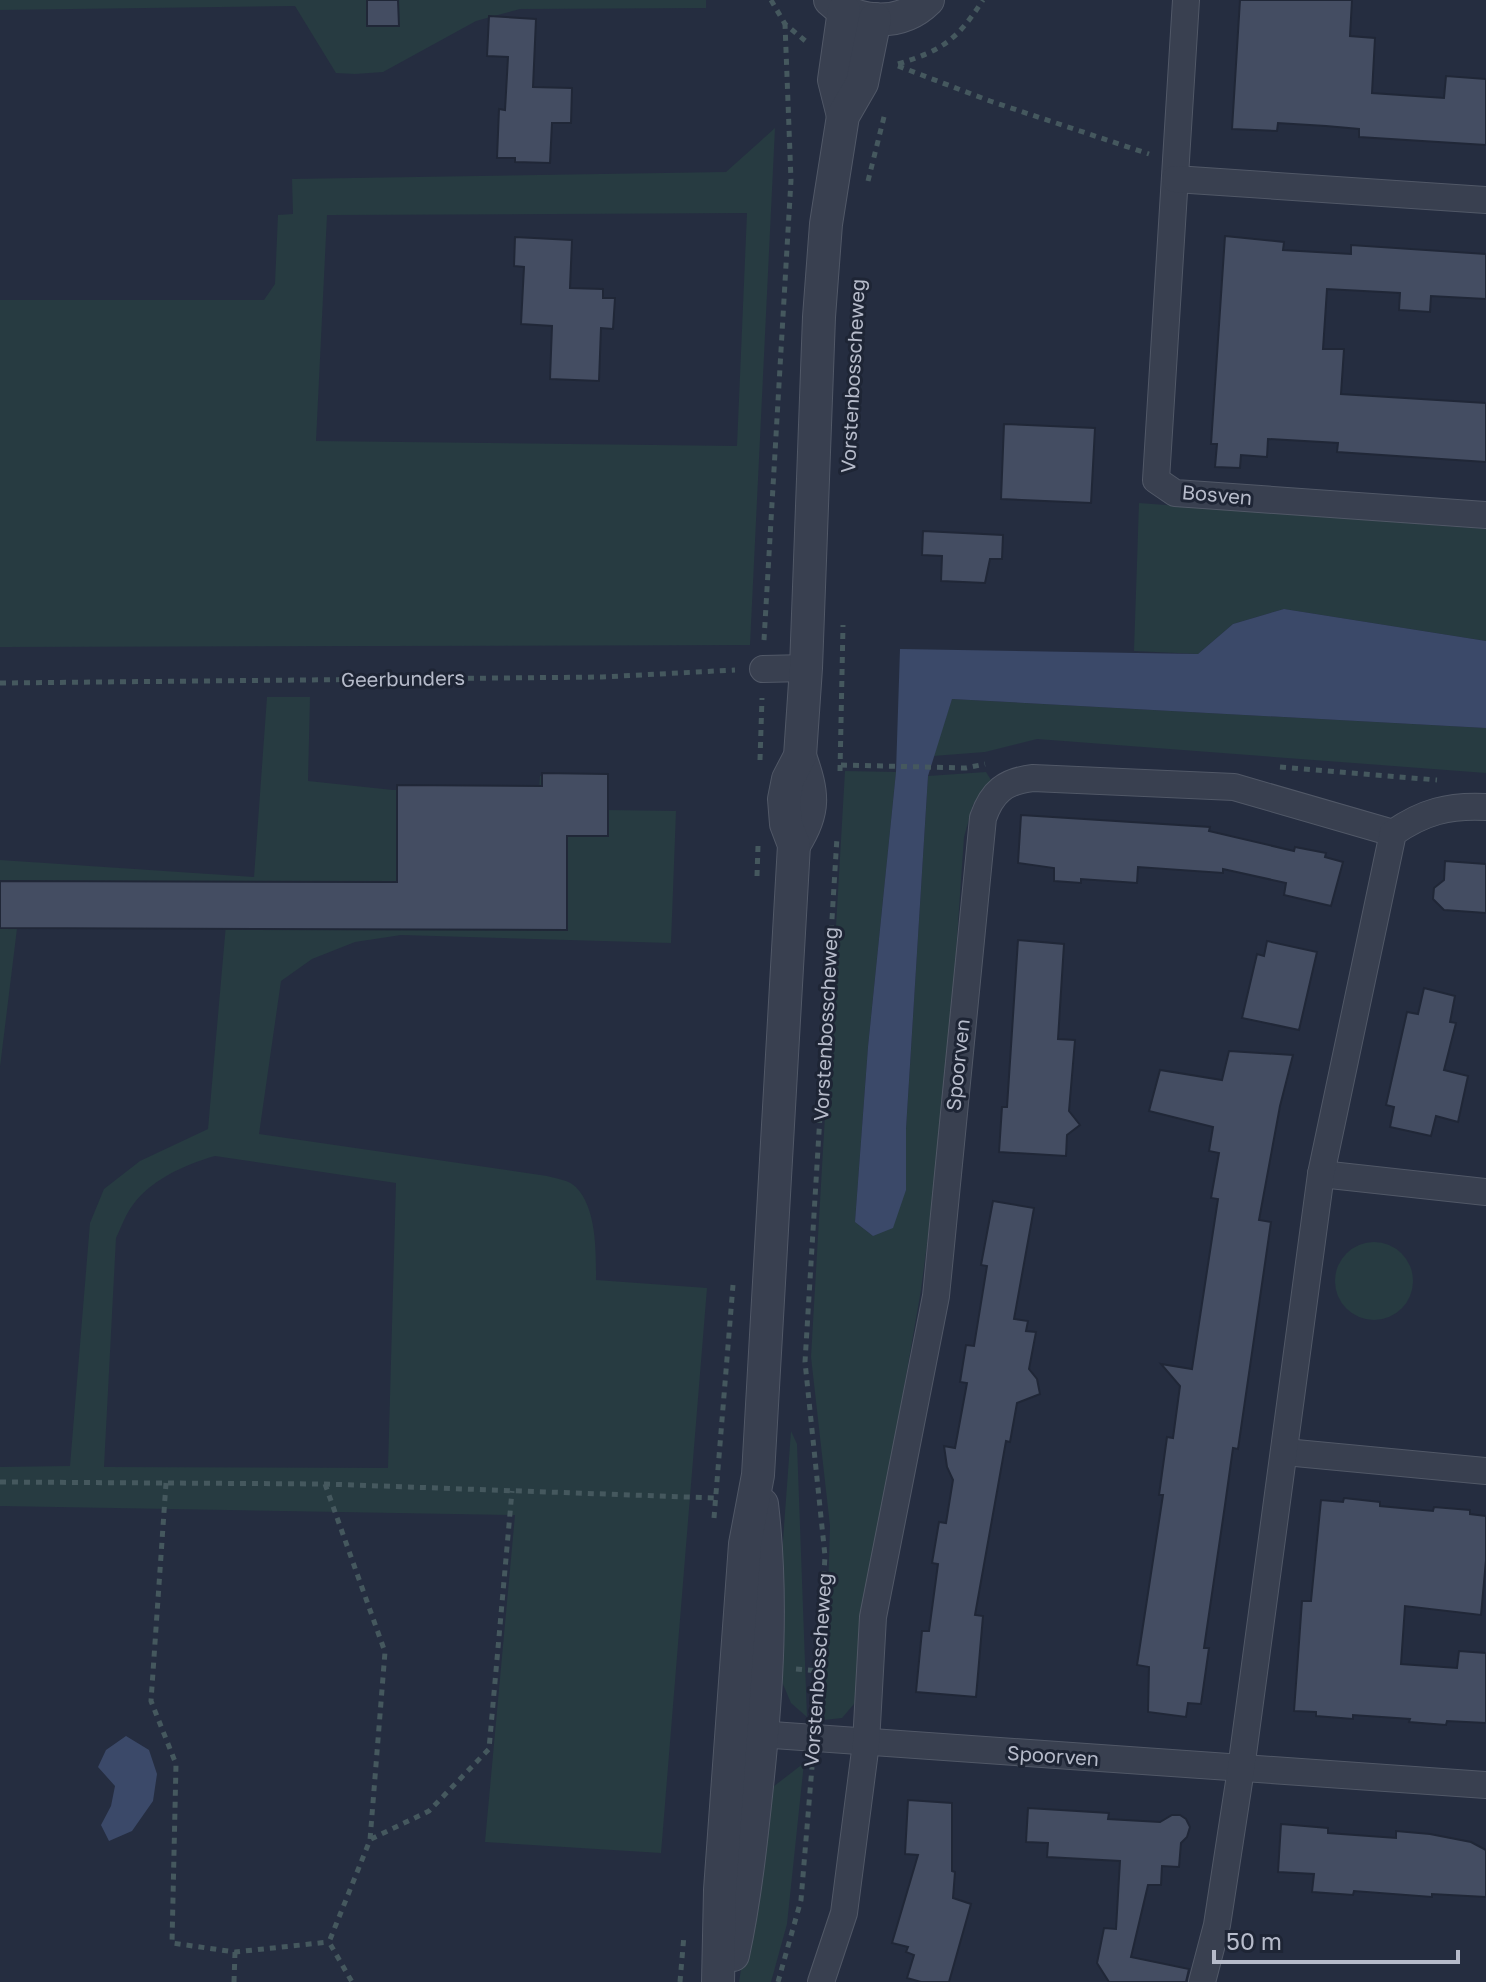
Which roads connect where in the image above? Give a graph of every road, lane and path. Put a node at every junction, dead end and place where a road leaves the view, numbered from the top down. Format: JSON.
{"nodes":[{"id":1,"x":771,"y":0,"type":"edge"},
{"id":2,"x":928,"y":0,"type":"edge"},
{"id":3,"x":983,"y":0,"type":"edge"},
{"id":4,"x":1186,"y":0,"type":"edge"},
{"id":5,"x":837,"y":5,"type":"edge"},
{"id":6,"x":875,"y":19,"type":"junction"},
{"id":7,"x":785,"y":24,"type":"dead end"},
{"id":8,"x":896,"y":65,"type":"junction"},
{"id":9,"x":893,"y":80,"type":"dead end"},
{"id":10,"x":885,"y":111,"type":"dead end"},
{"id":11,"x":843,"y":116,"type":"junction"},
{"id":12,"x":1176,"y":172,"type":"junction"},
{"id":13,"x":867,"y":187,"type":"dead end"},
{"id":14,"x":1486,"y":200,"type":"edge"},
{"id":15,"x":856,"y":296,"type":"dead end"},
{"id":16,"x":851,"y":405,"type":"dead end"},
{"id":17,"x":1486,"y":515,"type":"edge"},
{"id":18,"x":843,"y":624,"type":"dead end"},
{"id":19,"x":806,"y":668,"type":"junction"},
{"id":20,"x":763,"y":669,"type":"joint"},
{"id":21,"x":0,"y":683,"type":"edge"},
{"id":22,"x":841,"y":765,"type":"junction"},
{"id":23,"x":947,"y":768,"type":"dead end"},
{"id":24,"x":840,"y":778,"type":"dead end"},
{"id":25,"x":1486,"y":807,"type":"edge"},
{"id":26,"x":1393,"y":833,"type":"junction"},
{"id":27,"x":837,"y":835,"type":"dead end"},
{"id":28,"x":1321,"y":1174,"type":"junction"},
{"id":29,"x":1486,"y":1192,"type":"edge"},
{"id":30,"x":1285,"y":1452,"type":"junction"},
{"id":31,"x":1486,"y":1471,"type":"edge"},
{"id":32,"x":758,"y":1475,"type":"junction"},
{"id":33,"x":0,"y":1482,"type":"edge"},
{"id":34,"x":166,"y":1483,"type":"junction"},
{"id":35,"x":325,"y":1484,"type":"junction"},
{"id":36,"x":512,"y":1491,"type":"junction"},
{"id":37,"x":715,"y":1498,"type":"dead end"},
{"id":38,"x":731,"y":1733,"type":"junction"},
{"id":39,"x":763,"y":1734,"type":"junction"},
{"id":40,"x":814,"y":1738,"type":"junction"},
{"id":41,"x":866,"y":1743,"type":"junction"},
{"id":42,"x":1241,"y":1769,"type":"junction"},
{"id":43,"x":1486,"y":1785,"type":"edge"},
{"id":44,"x":370,"y":1840,"type":"junction"},
{"id":45,"x":329,"y":1942,"type":"junction"},
{"id":46,"x":235,"y":1952,"type":"junction"},
{"id":47,"x":234,"y":1982,"type":"edge"},
{"id":48,"x":352,"y":1982,"type":"edge"},
{"id":49,"x":718,"y":1982,"type":"edge"},
{"id":50,"x":728,"y":1982,"type":"edge"},
{"id":51,"x":778,"y":1982,"type":"edge"},
{"id":52,"x":821,"y":1982,"type":"edge"},
{"id":53,"x":1202,"y":1982,"type":"edge"}],
"edges":[{"from":1,"to":7,"type":"path"},
{"from":2,"to":6,"type":"street"},
{"from":3,"to":8,"type":"path"},
{"from":4,"to":12,"type":"street","name":"Bosven"},
{"from":5,"to":6,"type":"street"},
{"from":5,"to":11,"type":"street","name":"Vorstenbosscheweg"},
{"from":6,"to":11,"type":"street","name":"Vorstenbosscheweg"},
{"from":8,"to":9,"type":"path"},
{"from":8,"to":12,"type":"path"},
{"from":10,"to":13,"type":"path"},
{"from":11,"to":19,"type":"street","name":"Vorstenbosscheweg"},
{"from":12,"to":14,"type":"street"},
{"from":12,"to":17,"type":"street","name":"Bosven"},
{"from":15,"to":16,"type":"path","name":"Vorstenbosscheweg"},
{"from":18,"to":22,"type":"path"},
{"from":19,"to":20,"type":"street"},
{"from":19,"to":32,"type":"street","name":"Vorstenbosscheweg"},
{"from":20,"to":21,"type":"path","name":"Geerbunders"},
{"from":22,"to":23,"type":"path"},
{"from":22,"to":24,"type":"path"},
{"from":25,"to":26,"type":"street"},
{"from":26,"to":28,"type":"street"},
{"from":26,"to":41,"type":"street","name":"Spoorven"},
{"from":27,"to":40,"type":"path","name":"Vorstenbosscheweg"},
{"from":28,"to":29,"type":"street"},
{"from":28,"to":30,"type":"street"},
{"from":30,"to":31,"type":"street"},
{"from":30,"to":42,"type":"street"},
{"from":32,"to":38,"type":"street","name":"Vorstenbosscheweg"},
{"from":32,"to":39,"type":"street","name":"Vorstenbosscheweg"},
{"from":33,"to":34,"type":"path"},
{"from":34,"to":35,"type":"path"},
{"from":34,"to":46,"type":"path"},
{"from":35,"to":36,"type":"path"},
{"from":35,"to":44,"type":"path"},
{"from":36,"to":37,"type":"path"},
{"from":36,"to":44,"type":"path"},
{"from":38,"to":39,"type":"street","name":"Spoorven"},
{"from":38,"to":49,"type":"street","name":"Vorstenbosscheweg"},
{"from":39,"to":40,"type":"street","name":"Spoorven"},
{"from":39,"to":50,"type":"street","name":"Vorstenbosscheweg"},
{"from":40,"to":41,"type":"street","name":"Spoorven"},
{"from":40,"to":51,"type":"path","name":"Vorstenbosscheweg"},
{"from":41,"to":42,"type":"street","name":"Spoorven"},
{"from":41,"to":52,"type":"street","name":"Spoorven"},
{"from":42,"to":43,"type":"street","name":"Spoorven"},
{"from":42,"to":53,"type":"street"},
{"from":44,"to":45,"type":"path"},
{"from":45,"to":46,"type":"path"},
{"from":45,"to":48,"type":"path"},
{"from":46,"to":47,"type":"path"}]}
